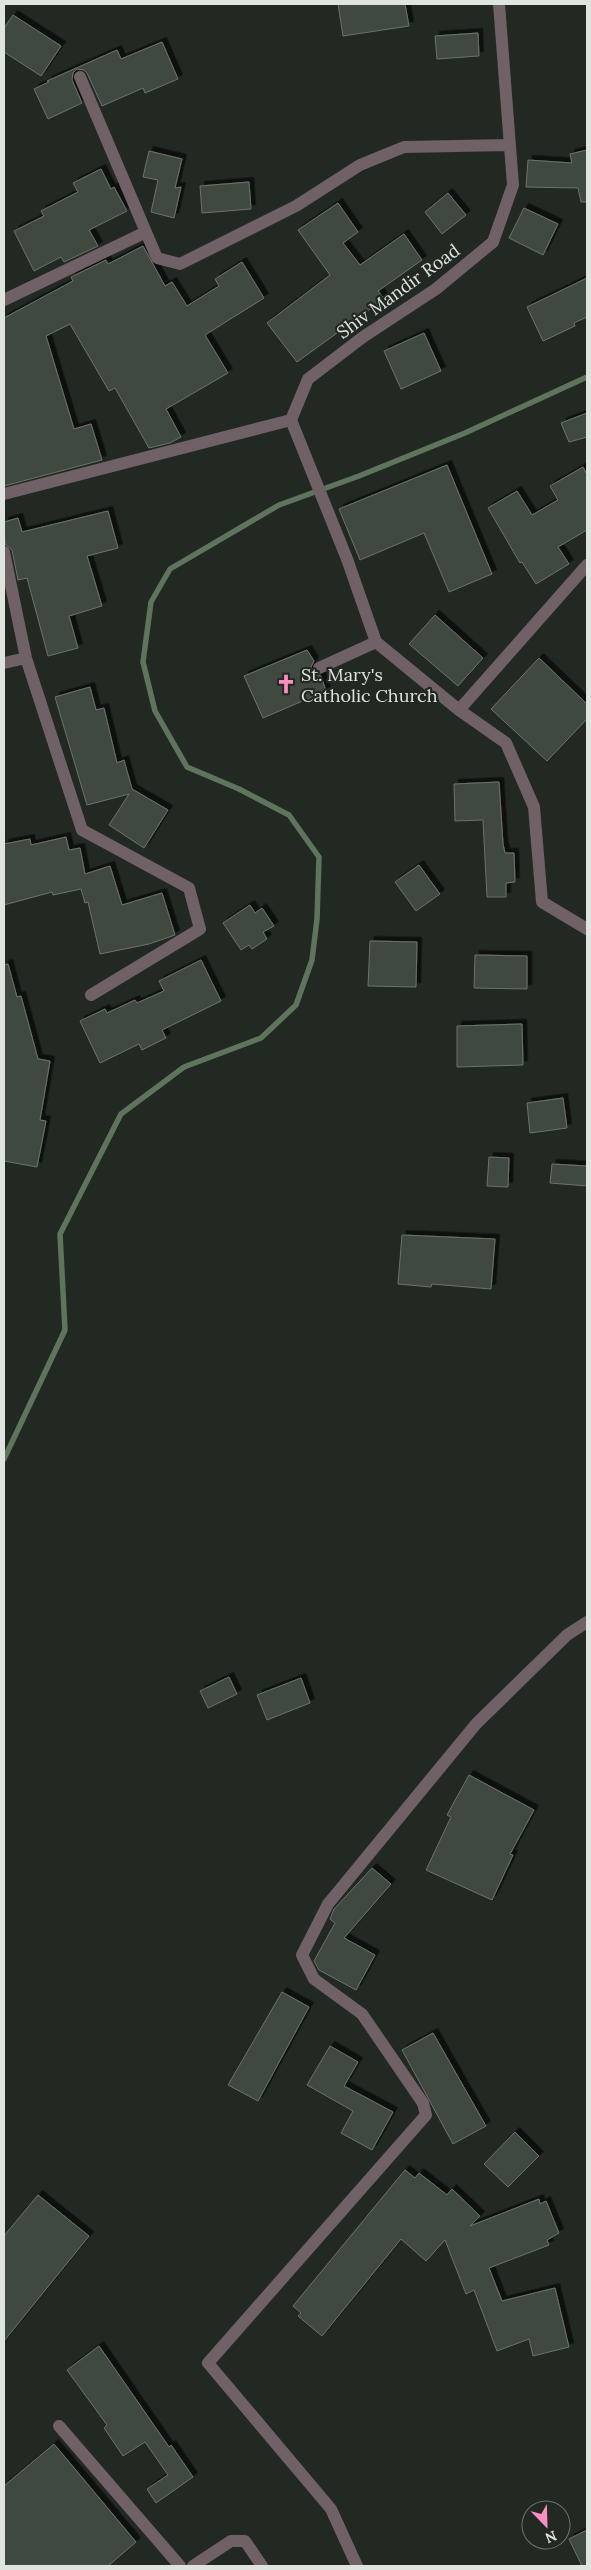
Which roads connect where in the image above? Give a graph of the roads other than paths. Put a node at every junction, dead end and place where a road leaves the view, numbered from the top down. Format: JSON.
{"nodes":[{"id":1,"x":499,"y":4,"type":"edge"},
{"id":2,"x":80,"y":77,"type":"dead end"},
{"id":3,"x":509,"y":145,"type":"junction"},
{"id":4,"x":146,"y":232,"type":"junction"},
{"id":5,"x":4,"y":300,"type":"edge"},
{"id":6,"x":291,"y":420,"type":"junction"},
{"id":7,"x":4,"y":494,"type":"edge"},
{"id":8,"x":4,"y":552,"type":"edge"},
{"id":9,"x":587,"y":566,"type":"edge"},
{"id":10,"x":376,"y":642,"type":"junction"},
{"id":11,"x":26,"y":658,"type":"junction"},
{"id":12,"x":4,"y":664,"type":"edge"},
{"id":13,"x":319,"y":668,"type":"dead end"},
{"id":14,"x":459,"y":710,"type":"junction"},
{"id":15,"x":587,"y":929,"type":"edge"},
{"id":16,"x":91,"y":995,"type":"dead end"},
{"id":17,"x":587,"y":1622,"type":"edge"},
{"id":18,"x":59,"y":2426,"type":"dead end"},
{"id":19,"x":180,"y":2566,"type":"edge"},
{"id":20,"x":193,"y":2566,"type":"edge"},
{"id":21,"x":262,"y":2566,"type":"edge"},
{"id":22,"x":357,"y":2566,"type":"edge"}],
"edges":[{"from":1,"to":3,"type":"street","name":"Shiv Mandir Road"},
{"from":2,"to":4,"type":"street"},
{"from":3,"to":4,"type":"street"},
{"from":3,"to":6,"type":"street","name":"Shiv Mandir Road"},
{"from":4,"to":5,"type":"street"},
{"from":6,"to":7,"type":"street"},
{"from":6,"to":10,"type":"street"},
{"from":8,"to":11,"type":"street"},
{"from":9,"to":14,"type":"street"},
{"from":10,"to":13,"type":"street"},
{"from":10,"to":14,"type":"street"},
{"from":11,"to":12,"type":"street"},
{"from":11,"to":16,"type":"street"},
{"from":14,"to":15,"type":"street"},
{"from":17,"to":22,"type":"street"},
{"from":18,"to":19,"type":"street"},
{"from":20,"to":21,"type":"street"}]}
